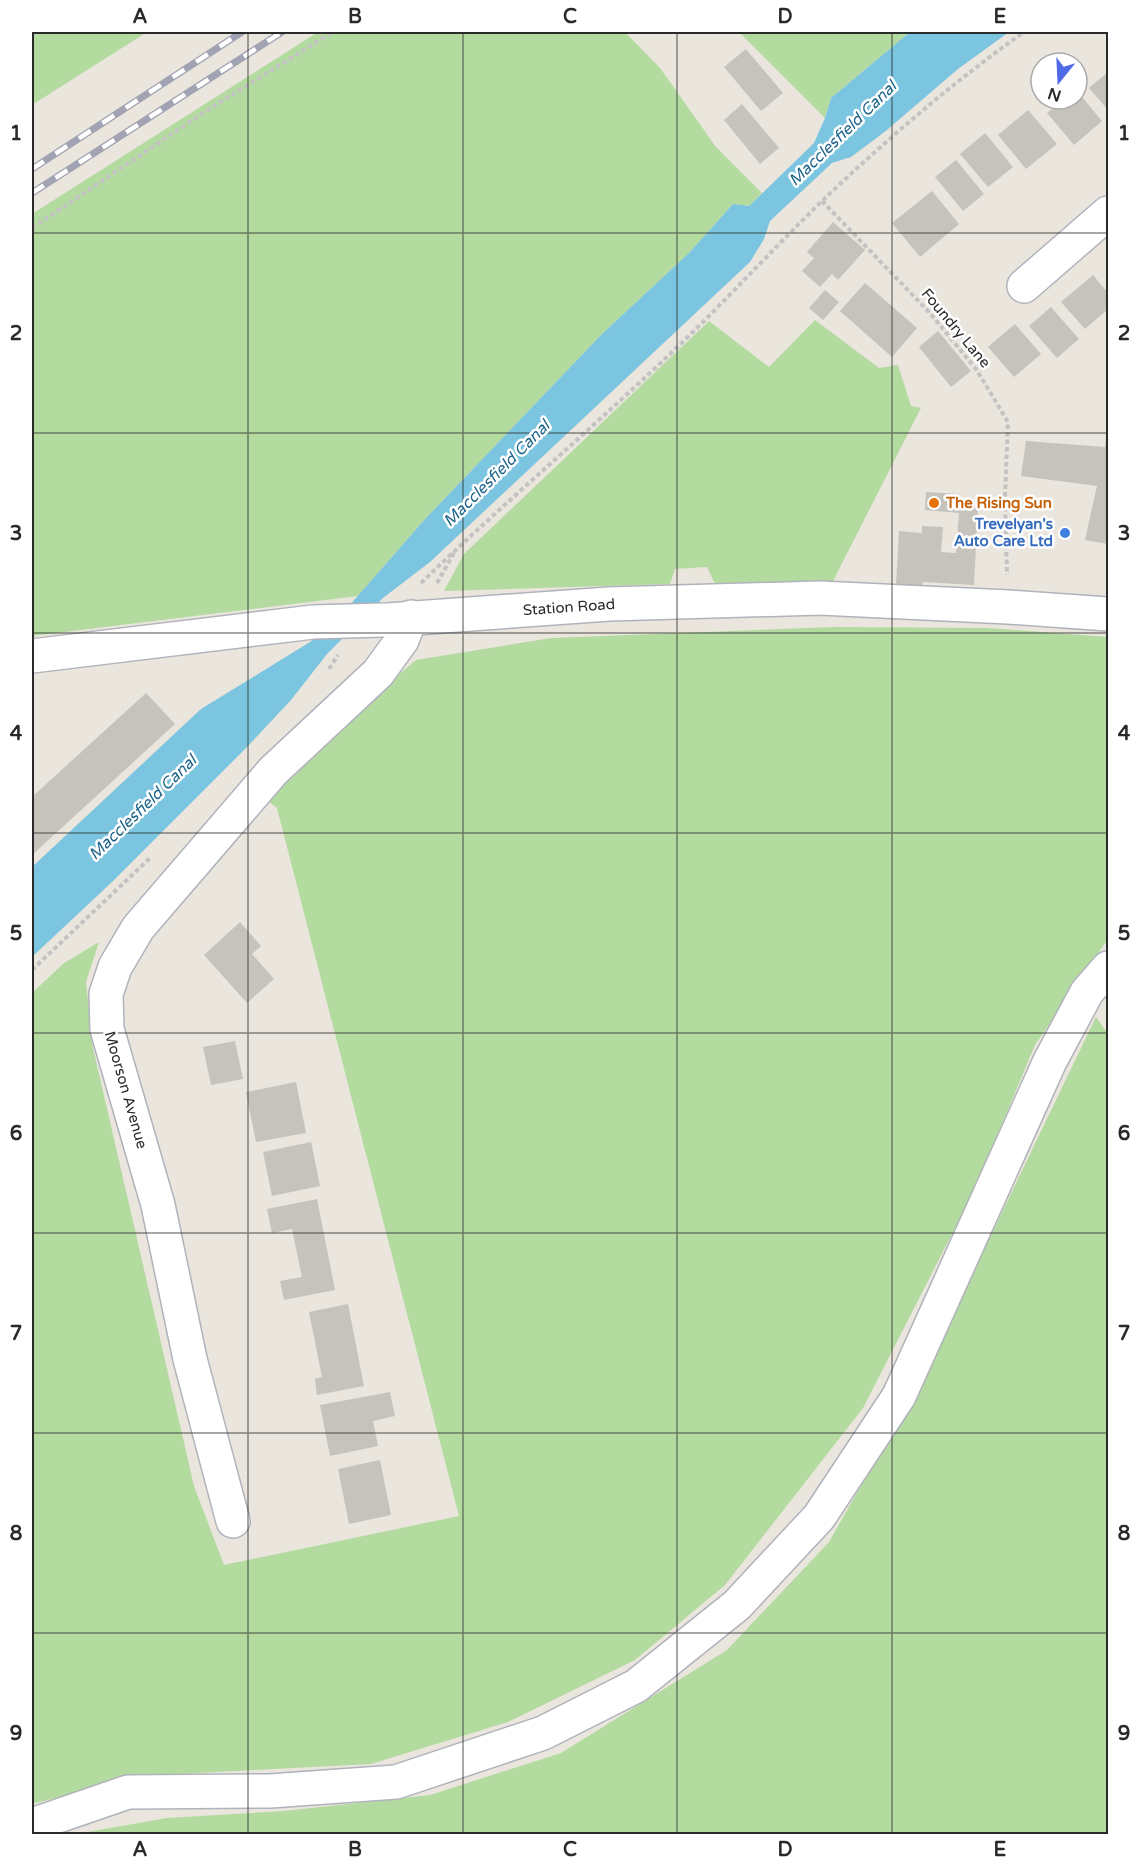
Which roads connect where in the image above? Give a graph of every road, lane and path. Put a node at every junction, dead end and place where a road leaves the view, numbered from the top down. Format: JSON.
{"nodes":[{"id":1,"x":333,"y":32,"type":"edge"},
{"id":2,"x":1023,"y":32,"type":"edge"},
{"id":3,"x":822,"y":201,"type":"junction"},
{"id":4,"x":1108,"y":213,"type":"edge"},
{"id":5,"x":32,"y":228,"type":"edge"},
{"id":6,"x":1024,"y":286,"type":"dead end"},
{"id":7,"x":1008,"y":607,"type":"junction"},
{"id":8,"x":417,"y":610,"type":"junction"},
{"id":9,"x":1108,"y":614,"type":"edge"},
{"id":10,"x":32,"y":656,"type":"edge"},
{"id":11,"x":1108,"y":968,"type":"edge"},
{"id":12,"x":233,"y":1521,"type":"dead end"},
{"id":13,"x":32,"y":1825,"type":"edge"}],
"edges":[{"from":1,"to":5,"type":"path"},
{"from":2,"to":3,"type":"path"},
{"from":3,"to":7,"type":"path","name":"Foundry Lane"},
{"from":3,"to":8,"type":"path"},
{"from":4,"to":6,"type":"street"},
{"from":7,"to":8,"type":"street","name":"Station Road"},
{"from":7,"to":9,"type":"street","name":"Station Road"},
{"from":8,"to":10,"type":"street","name":"Station Road","bridge":true},
{"from":8,"to":12,"type":"street","name":"Moorson Avenue"},
{"from":11,"to":13,"type":"street"}]}
